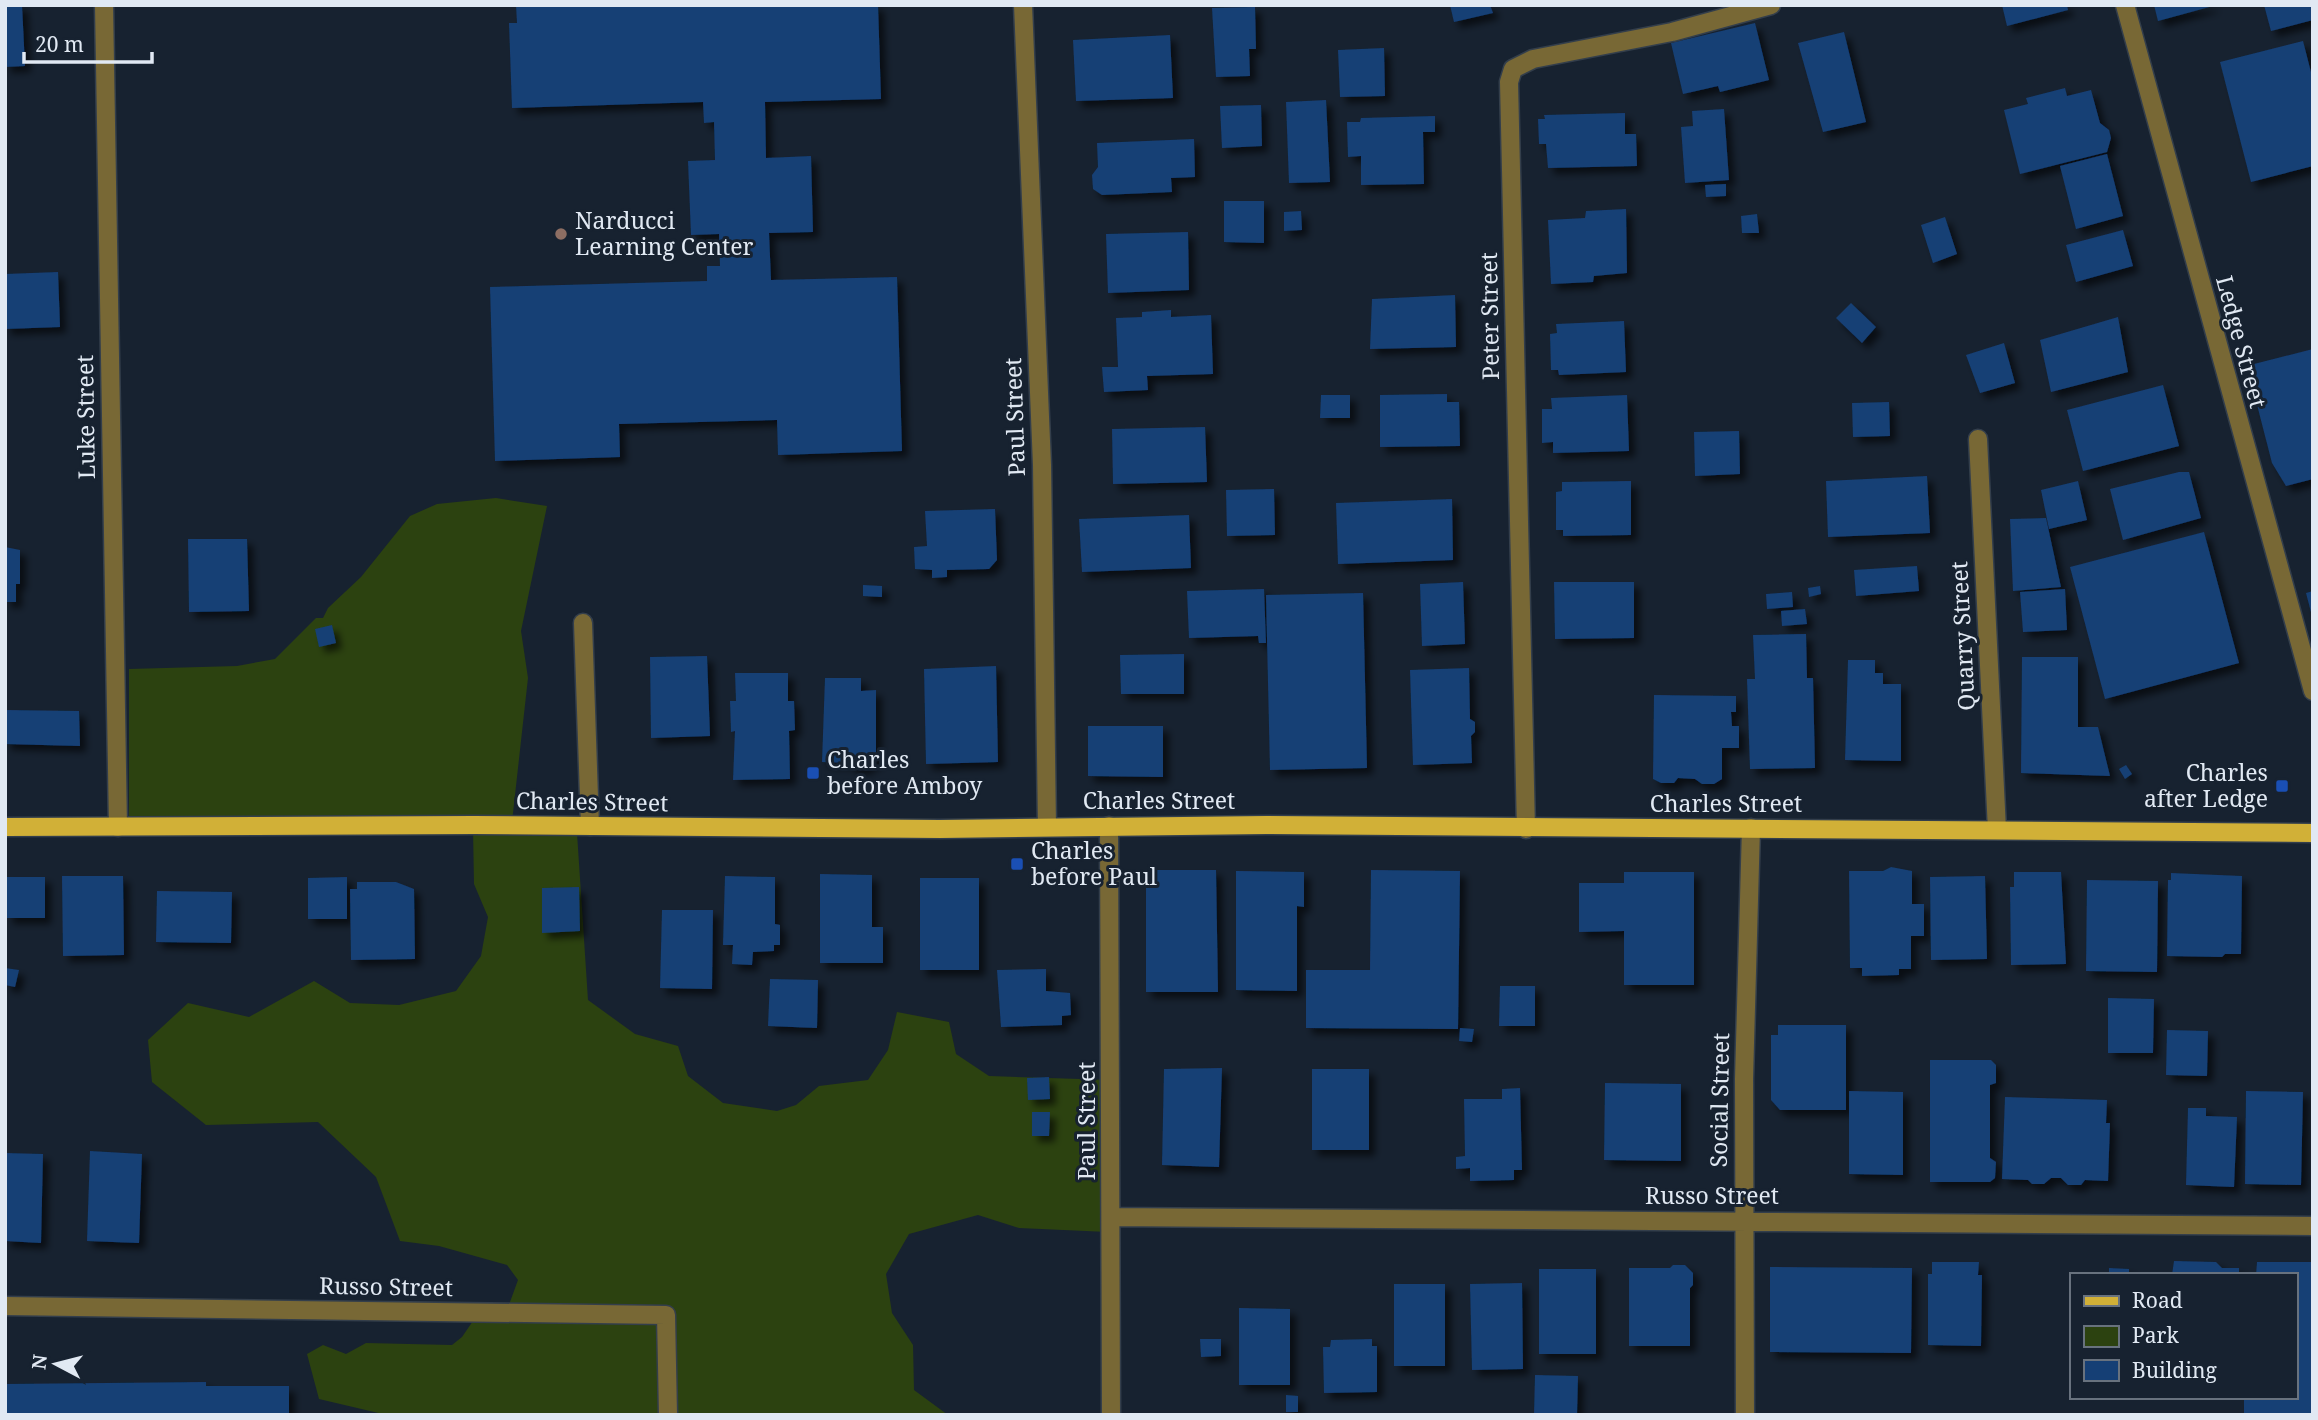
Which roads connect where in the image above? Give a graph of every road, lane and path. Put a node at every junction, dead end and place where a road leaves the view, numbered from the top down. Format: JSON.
{"nodes":[{"id":1,"x":104,"y":5,"type":"edge"},
{"id":2,"x":1023,"y":5,"type":"edge"},
{"id":3,"x":1771,"y":5,"type":"edge"},
{"id":4,"x":2125,"y":5,"type":"edge"},
{"id":5,"x":1978,"y":439,"type":"dead end"},
{"id":6,"x":583,"y":623,"type":"dead end"},
{"id":7,"x":2313,"y":691,"type":"edge"},
{"id":8,"x":590,"y":826,"type":"junction"},
{"id":9,"x":1109,"y":826,"type":"junction"},
{"id":10,"x":5,"y":827,"type":"edge"},
{"id":11,"x":118,"y":827,"type":"junction"},
{"id":12,"x":1047,"y":827,"type":"junction"},
{"id":13,"x":1751,"y":828,"type":"junction"},
{"id":14,"x":1525,"y":829,"type":"junction"},
{"id":15,"x":1997,"y":830,"type":"junction"},
{"id":16,"x":2313,"y":833,"type":"edge"},
{"id":17,"x":1112,"y":1217,"type":"junction"},
{"id":18,"x":1743,"y":1221,"type":"junction"},
{"id":19,"x":2313,"y":1226,"type":"edge"},
{"id":20,"x":5,"y":1306,"type":"edge"},
{"id":21,"x":668,"y":1415,"type":"edge"},
{"id":22,"x":1111,"y":1415,"type":"edge"},
{"id":23,"x":1745,"y":1415,"type":"edge"}],
"edges":[{"from":1,"to":11,"type":"street","name":"Luke Street"},
{"from":2,"to":12,"type":"street","name":"Paul Street"},
{"from":3,"to":14,"type":"street","name":"Peter Street"},
{"from":4,"to":7,"type":"street","name":"Ledge Street"},
{"from":5,"to":15,"type":"street","name":"Quarry Street"},
{"from":6,"to":8,"type":"street"},
{"from":8,"to":11,"type":"main road","name":"Charles Street"},
{"from":8,"to":12,"type":"main road","name":"Charles Street"},
{"from":9,"to":12,"type":"main road","name":"Charles Street"},
{"from":9,"to":14,"type":"main road","name":"Charles Street"},
{"from":9,"to":17,"type":"street","name":"Paul Street"},
{"from":10,"to":11,"type":"main road","name":"Charles Street"},
{"from":13,"to":14,"type":"main road","name":"Charles Street"},
{"from":13,"to":15,"type":"main road","name":"Charles Street"},
{"from":13,"to":18,"type":"street","name":"Social Street"},
{"from":15,"to":16,"type":"main road","name":"Charles Street"},
{"from":17,"to":18,"type":"street","name":"Russo Street"},
{"from":17,"to":22,"type":"street","name":"Paul Street"},
{"from":18,"to":19,"type":"street","name":"Russo Street"},
{"from":18,"to":23,"type":"street","name":"Social Street"},
{"from":20,"to":21,"type":"street","name":"Russo Street"}]}
